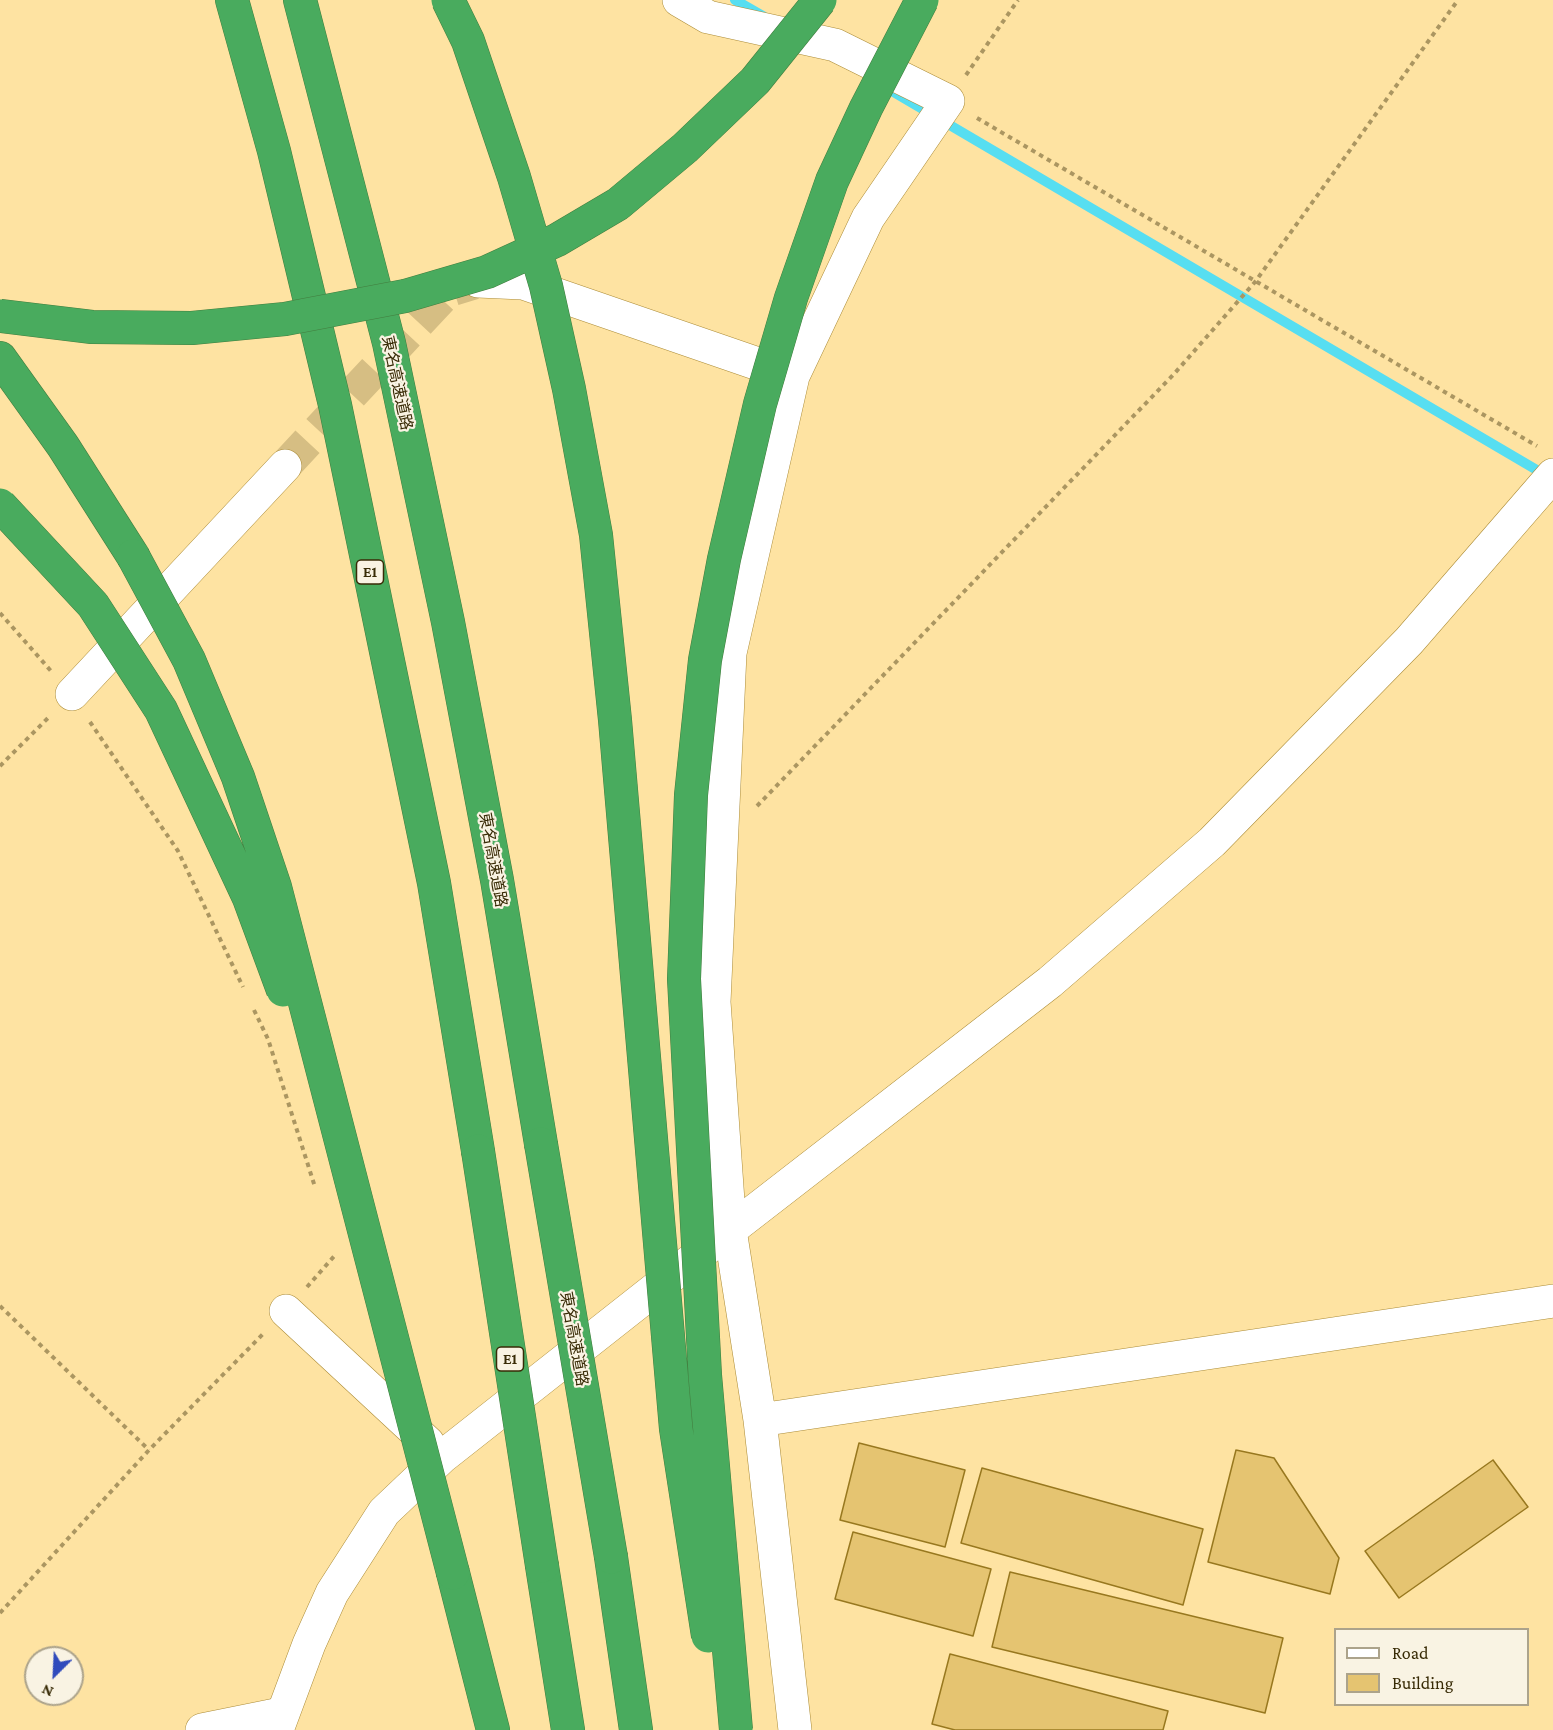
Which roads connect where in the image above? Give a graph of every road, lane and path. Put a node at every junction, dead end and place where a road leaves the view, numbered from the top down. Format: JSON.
{"nodes":[{"id":1,"x":232,"y":0,"type":"edge"},
{"id":2,"x":300,"y":0,"type":"edge"},
{"id":3,"x":448,"y":0,"type":"edge"},
{"id":4,"x":678,"y":0,"type":"edge"},
{"id":5,"x":820,"y":0,"type":"edge"},
{"id":6,"x":922,"y":0,"type":"edge"},
{"id":7,"x":1017,"y":0,"type":"edge"},
{"id":8,"x":1458,"y":0,"type":"edge"},
{"id":9,"x":948,"y":101,"type":"junction"},
{"id":10,"x":478,"y":281,"type":"tunnel mouth"},
{"id":11,"x":1255,"y":282,"type":"junction"},
{"id":12,"x":0,"y":316,"type":"edge"},
{"id":13,"x":0,"y":358,"type":"edge"},
{"id":14,"x":793,"y":376,"type":"junction"},
{"id":15,"x":1548,"y":463,"type":"edge"},
{"id":16,"x":285,"y":466,"type":"tunnel mouth"},
{"id":17,"x":0,"y":506,"type":"edge"},
{"id":18,"x":0,"y":613,"type":"edge"},
{"id":19,"x":72,"y":694,"type":"junction"},
{"id":20,"x":0,"y":766,"type":"edge"},
{"id":21,"x":721,"y":843,"type":"junction"},
{"id":22,"x":248,"y":998,"type":"dead end"},
{"id":23,"x":253,"y":1008,"type":"dead end"},
{"id":24,"x":347,"y":1160,"type":"junction"},
{"id":25,"x":318,"y":1197,"type":"dead end"},
{"id":26,"x":730,"y":1230,"type":"junction"},
{"id":27,"x":336,"y":1253,"type":"dead end"},
{"id":28,"x":1553,"y":1300,"type":"edge"},
{"id":29,"x":0,"y":1306,"type":"edge"},
{"id":30,"x":286,"y":1311,"type":"junction"},
{"id":31,"x":760,"y":1420,"type":"junction"},
{"id":32,"x":149,"y":1450,"type":"junction"},
{"id":33,"x":442,"y":1457,"type":"junction"},
{"id":34,"x":0,"y":1613,"type":"edge"},
{"id":35,"x":279,"y":1722,"type":"edge"},
{"id":36,"x":202,"y":1730,"type":"edge"},
{"id":37,"x":493,"y":1730,"type":"edge"},
{"id":38,"x":568,"y":1730,"type":"edge"},
{"id":39,"x":636,"y":1730,"type":"edge"},
{"id":40,"x":723,"y":1730,"type":"edge"},
{"id":41,"x":736,"y":1730,"type":"edge"},
{"id":42,"x":795,"y":1730,"type":"edge"}],
"edges":[{"from":1,"to":38,"type":"highway","number":"E1","bridge":true},
{"from":2,"to":39,"type":"highway","name":"東名高速道路","bridge":true},
{"from":3,"to":40,"type":"highway","bridge":true},
{"from":4,"to":9,"type":"street"},
{"from":5,"to":12,"type":"highway","bridge":true},
{"from":6,"to":41,"type":"highway","bridge":true},
{"from":7,"to":9,"type":"path"},
{"from":8,"to":11,"type":"path"},
{"from":9,"to":11,"type":"path"},
{"from":9,"to":14,"type":"street"},
{"from":10,"to":14,"type":"street"},
{"from":11,"to":15,"type":"path"},
{"from":11,"to":21,"type":"path"},
{"from":13,"to":24,"type":"highway","bridge":true},
{"from":14,"to":21,"type":"street"},
{"from":15,"to":26,"type":"street"},
{"from":16,"to":19,"type":"street"},
{"from":17,"to":24,"type":"highway","bridge":true},
{"from":18,"to":19,"type":"path"},
{"from":19,"to":20,"type":"path"},
{"from":19,"to":22,"type":"path"},
{"from":21,"to":26,"type":"street"},
{"from":23,"to":25,"type":"path"},
{"from":24,"to":37,"type":"highway","bridge":true},
{"from":26,"to":31,"type":"street"},
{"from":26,"to":33,"type":"street"},
{"from":27,"to":30,"type":"path"},
{"from":28,"to":31,"type":"street"},
{"from":29,"to":32,"type":"path"},
{"from":30,"to":32,"type":"path"},
{"from":30,"to":33,"type":"street"},
{"from":31,"to":42,"type":"street"},
{"from":32,"to":34,"type":"path"},
{"from":33,"to":35,"type":"street"},
{"from":35,"to":36,"type":"street"}]}
